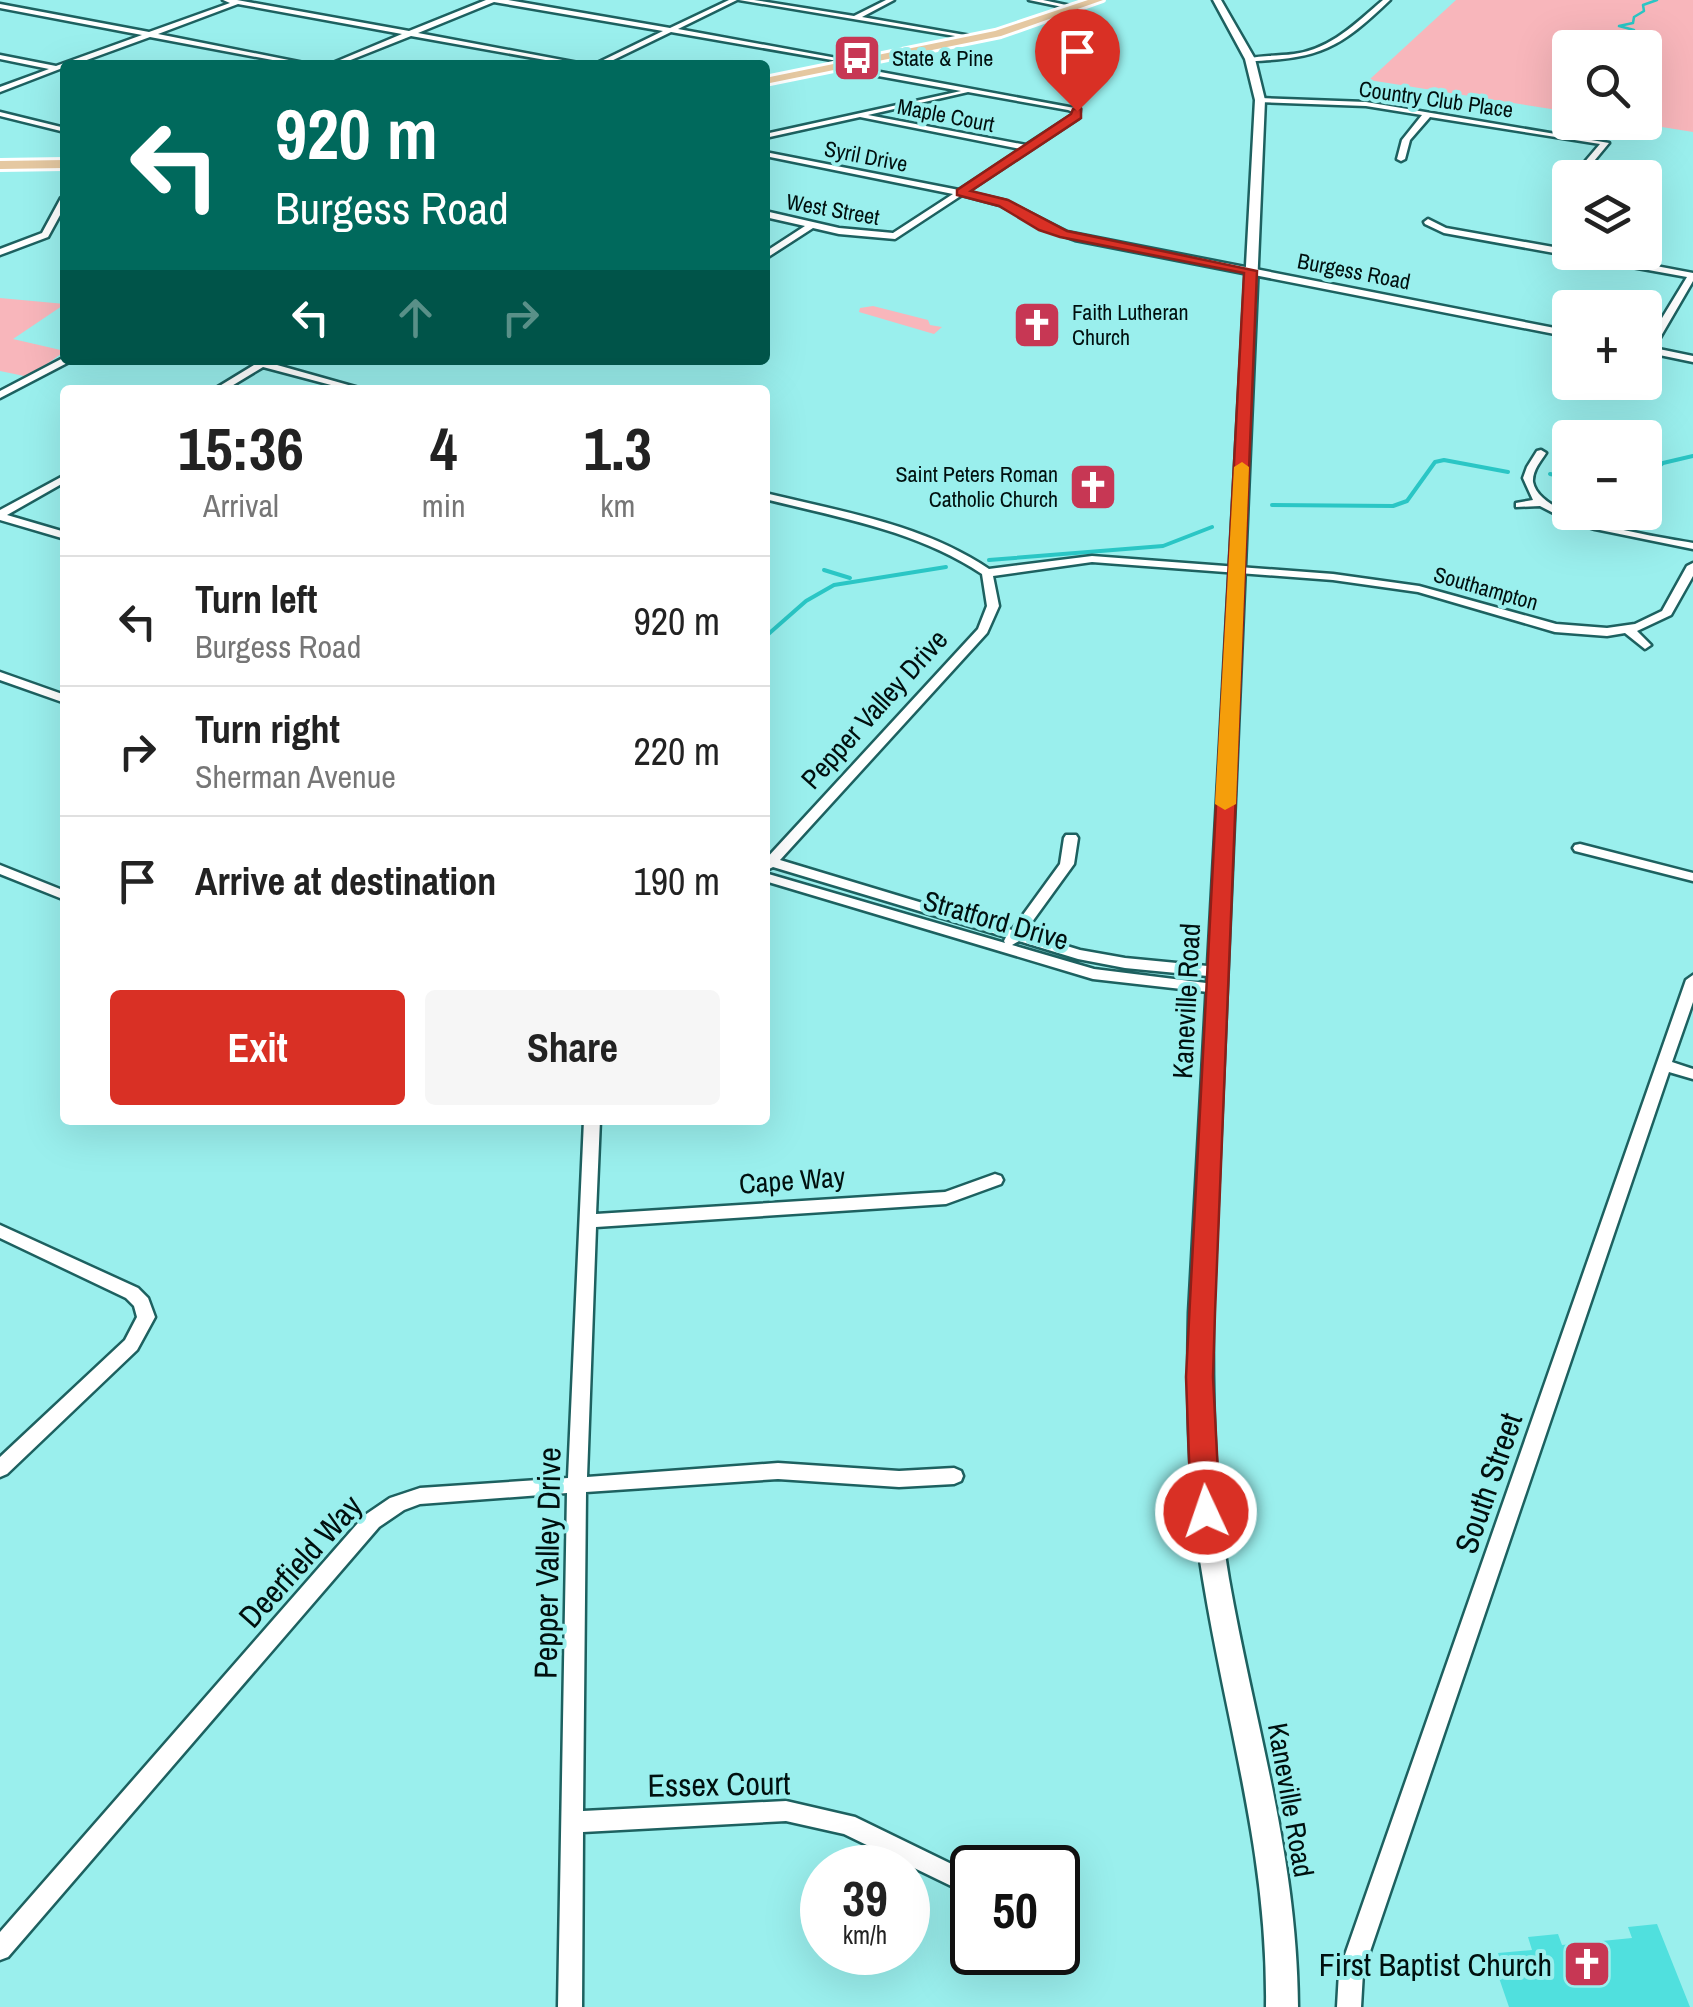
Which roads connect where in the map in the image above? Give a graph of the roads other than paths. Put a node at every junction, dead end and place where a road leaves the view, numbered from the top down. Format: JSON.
{"nodes":[{"id":1,"x":226,"y":0,"type":"edge"},
{"id":2,"x":494,"y":0,"type":"edge"},
{"id":3,"x":738,"y":0,"type":"edge"},
{"id":4,"x":891,"y":0,"type":"edge"},
{"id":5,"x":1032,"y":0,"type":"edge"},
{"id":6,"x":1098,"y":0,"type":"edge"},
{"id":7,"x":1217,"y":0,"type":"edge"},
{"id":8,"x":1387,"y":0,"type":"edge"},
{"id":9,"x":242,"y":1,"type":"edge"},
{"id":10,"x":0,"y":6,"type":"edge"},
{"id":11,"x":1078,"y":8,"type":"junction"},
{"id":12,"x":855,"y":18,"type":"junction"},
{"id":13,"x":671,"y":30,"type":"junction"},
{"id":14,"x":413,"y":33,"type":"junction"},
{"id":15,"x":149,"y":35,"type":"junction"},
{"id":16,"x":978,"y":38,"type":"junction"},
{"id":17,"x":0,"y":57,"type":"edge"},
{"id":18,"x":82,"y":60,"type":"edge"},
{"id":19,"x":283,"y":60,"type":"edge"},
{"id":20,"x":345,"y":60,"type":"edge"},
{"id":21,"x":558,"y":60,"type":"edge"},
{"id":22,"x":608,"y":60,"type":"edge"},
{"id":23,"x":1250,"y":60,"type":"junction"},
{"id":24,"x":858,"y":62,"type":"junction"},
{"id":25,"x":837,"y":66,"type":"junction"},
{"id":26,"x":60,"y":67,"type":"edge"},
{"id":27,"x":60,"y":68,"type":"edge"},
{"id":28,"x":770,"y":80,"type":"edge"},
{"id":29,"x":0,"y":90,"type":"edge"},
{"id":30,"x":973,"y":90,"type":"junction"},
{"id":31,"x":1260,"y":100,"type":"junction"},
{"id":32,"x":0,"y":114,"type":"edge"},
{"id":33,"x":1428,"y":114,"type":"junction"},
{"id":34,"x":858,"y":116,"type":"junction"},
{"id":35,"x":60,"y":129,"type":"edge"},
{"id":36,"x":770,"y":135,"type":"edge"},
{"id":37,"x":1027,"y":148,"type":"junction"},
{"id":38,"x":770,"y":155,"type":"edge"},
{"id":39,"x":1401,"y":159,"type":"dead end"},
{"id":40,"x":1590,"y":160,"type":"edge"},
{"id":41,"x":60,"y":164,"type":"edge"},
{"id":42,"x":0,"y":165,"type":"edge"},
{"id":43,"x":961,"y":192,"type":"junction"},
{"id":44,"x":60,"y":207,"type":"edge"},
{"id":45,"x":770,"y":215,"type":"edge"},
{"id":46,"x":1428,"y":222,"type":"dead end"},
{"id":47,"x":810,"y":226,"type":"junction"},
{"id":48,"x":0,"y":252,"type":"edge"},
{"id":49,"x":770,"y":253,"type":"edge"},
{"id":50,"x":1250,"y":271,"type":"junction"},
{"id":51,"x":1662,"y":324,"type":"edge"},
{"id":52,"x":1552,"y":330,"type":"edge"},
{"id":53,"x":1662,"y":352,"type":"edge"},
{"id":54,"x":1693,"y":358,"type":"edge"},
{"id":55,"x":60,"y":363,"type":"edge"},
{"id":56,"x":261,"y":365,"type":"edge"},
{"id":57,"x":276,"y":365,"type":"edge"},
{"id":58,"x":227,"y":385,"type":"edge"},
{"id":59,"x":344,"y":385,"type":"edge"},
{"id":60,"x":0,"y":395,"type":"edge"},
{"id":61,"x":1541,"y":453,"type":"dead end"},
{"id":62,"x":60,"y":481,"type":"edge"},
{"id":63,"x":770,"y":497,"type":"edge"},
{"id":64,"x":1542,"y":502,"type":"junction"},
{"id":65,"x":1520,"y":505,"type":"dead end"},
{"id":66,"x":0,"y":515,"type":"edge"},
{"id":67,"x":60,"y":534,"type":"edge"},
{"id":68,"x":1693,"y":546,"type":"edge"},
{"id":69,"x":1693,"y":566,"type":"edge"},
{"id":70,"x":1236,"y":568,"type":"junction"},
{"id":71,"x":988,"y":573,"type":"junction"},
{"id":72,"x":1628,"y":629,"type":"junction"},
{"id":73,"x":1644,"y":645,"type":"dead end"},
{"id":74,"x":0,"y":676,"type":"edge"},
{"id":75,"x":60,"y":697,"type":"edge"},
{"id":76,"x":1071,"y":838,"type":"dead end"},
{"id":77,"x":1580,"y":848,"type":"dead end"},
{"id":78,"x":770,"y":866,"type":"edge"},
{"id":79,"x":0,"y":869,"type":"edge"},
{"id":80,"x":770,"y":870,"type":"edge"},
{"id":81,"x":770,"y":870,"type":"edge"},
{"id":82,"x":1693,"y":878,"type":"edge"},
{"id":83,"x":60,"y":894,"type":"edge"},
{"id":84,"x":1016,"y":936,"type":"junction"},
{"id":85,"x":1006,"y":950,"type":"junction"},
{"id":86,"x":1217,"y":980,"type":"junction"},
{"id":87,"x":1693,"y":980,"type":"edge"},
{"id":88,"x":1665,"y":1065,"type":"junction"},
{"id":89,"x":1693,"y":1074,"type":"edge"},
{"id":90,"x":592,"y":1125,"type":"edge"},
{"id":91,"x":995,"y":1180,"type":"dead end"},
{"id":92,"x":589,"y":1220,"type":"junction"},
{"id":93,"x":0,"y":1231,"type":"edge"},
{"id":94,"x":0,"y":1469,"type":"edge"},
{"id":95,"x":954,"y":1476,"type":"dead end"},
{"id":96,"x":577,"y":1484,"type":"junction"},
{"id":97,"x":572,"y":1822,"type":"junction"},
{"id":98,"x":950,"y":1874,"type":"edge"},
{"id":99,"x":0,"y":1949,"type":"edge"},
{"id":100,"x":570,"y":2007,"type":"edge"},
{"id":101,"x":1282,"y":2007,"type":"edge"},
{"id":102,"x":1348,"y":2007,"type":"edge"}],
"edges":[{"from":1,"to":9,"type":"street"},
{"from":2,"to":13,"type":"street"},
{"from":2,"to":14,"type":"street"},
{"from":3,"to":12,"type":"street"},
{"from":3,"to":13,"type":"street"},
{"from":4,"to":12,"type":"street"},
{"from":5,"to":11,"type":"street"},
{"from":6,"to":11,"type":"main road"},
{"from":7,"to":23,"type":"main road","name":"Kaneville Road"},
{"from":8,"to":23,"type":"street"},
{"from":9,"to":14,"type":"street"},
{"from":9,"to":15,"type":"street"},
{"from":10,"to":15,"type":"street"},
{"from":11,"to":16,"type":"main road"},
{"from":12,"to":16,"type":"street"},
{"from":13,"to":22,"type":"street"},
{"from":13,"to":24,"type":"street"},
{"from":14,"to":20,"type":"street"},
{"from":14,"to":21,"type":"street"},
{"from":15,"to":18,"type":"street"},
{"from":15,"to":19,"type":"street"},
{"from":16,"to":24,"type":"main road"},
{"from":17,"to":26,"type":"street"},
{"from":23,"to":31,"type":"main road","name":"Kaneville Road"},
{"from":24,"to":25,"type":"main road"},
{"from":25,"to":28,"type":"main road"},
{"from":25,"to":30,"type":"street"},
{"from":27,"to":29,"type":"street"},
{"from":30,"to":34,"type":"street"},
{"from":30,"to":37,"type":"street"},
{"from":31,"to":33,"type":"street","name":"Country Club Place"},
{"from":31,"to":50,"type":"main road","name":"Kaneville Road"},
{"from":32,"to":35,"type":"street"},
{"from":33,"to":39,"type":"street"},
{"from":33,"to":40,"type":"street","name":"Country Club Place"},
{"from":34,"to":36,"type":"street"},
{"from":34,"to":37,"type":"street","name":"Maple Court"},
{"from":37,"to":43,"type":"street"},
{"from":38,"to":43,"type":"street","name":"Syril Drive"},
{"from":41,"to":42,"type":"main road"},
{"from":43,"to":47,"type":"street","name":"West Street"},
{"from":43,"to":50,"type":"street","name":"Burgess Road"},
{"from":44,"to":48,"type":"street"},
{"from":45,"to":47,"type":"street","name":"West Street"},
{"from":46,"to":51,"type":"street"},
{"from":47,"to":49,"type":"street"},
{"from":50,"to":52,"type":"street","name":"Burgess Road"},
{"from":50,"to":70,"type":"main road","name":"Kaneville Road"},
{"from":53,"to":54,"type":"street"},
{"from":55,"to":60,"type":"street"},
{"from":56,"to":58,"type":"street"},
{"from":57,"to":59,"type":"street"},
{"from":61,"to":64,"type":"street"},
{"from":62,"to":66,"type":"street"},
{"from":63,"to":71,"type":"street"},
{"from":64,"to":65,"type":"street"},
{"from":64,"to":68,"type":"street"},
{"from":66,"to":67,"type":"street"},
{"from":69,"to":72,"type":"street","name":"Southampton"},
{"from":70,"to":71,"type":"street","name":"Southampton"},
{"from":70,"to":72,"type":"street","name":"Southampton"},
{"from":70,"to":86,"type":"main road","name":"Kaneville Road"},
{"from":71,"to":78,"type":"street","name":"Pepper Valley Drive"},
{"from":72,"to":73,"type":"street"},
{"from":74,"to":75,"type":"street"},
{"from":76,"to":84,"type":"street"},
{"from":77,"to":82,"type":"street"},
{"from":79,"to":83,"type":"street"},
{"from":80,"to":84,"type":"street","name":"Stratford Drive"},
{"from":81,"to":85,"type":"street","name":"Stratford Drive"},
{"from":84,"to":85,"type":"street"},
{"from":84,"to":86,"type":"street","name":"Stratford Drive"},
{"from":85,"to":86,"type":"street","name":"Stratford Drive"},
{"from":86,"to":101,"type":"main road","name":"Kaneville Road"},
{"from":87,"to":88,"type":"street","name":"South Street"},
{"from":88,"to":89,"type":"street"},
{"from":88,"to":102,"type":"street","name":"South Street"},
{"from":90,"to":92,"type":"street","name":"Pepper Valley Drive"},
{"from":91,"to":92,"type":"street","name":"Cape Way"},
{"from":92,"to":96,"type":"street","name":"Pepper Valley Drive"},
{"from":93,"to":94,"type":"street"},
{"from":95,"to":96,"type":"street","name":"Deerfield Way"},
{"from":96,"to":97,"type":"street","name":"Pepper Valley Drive"},
{"from":96,"to":99,"type":"street","name":"Deerfield Way"},
{"from":97,"to":98,"type":"street","name":"Essex Court"},
{"from":97,"to":100,"type":"street","name":"Pepper Valley Drive"}]}
